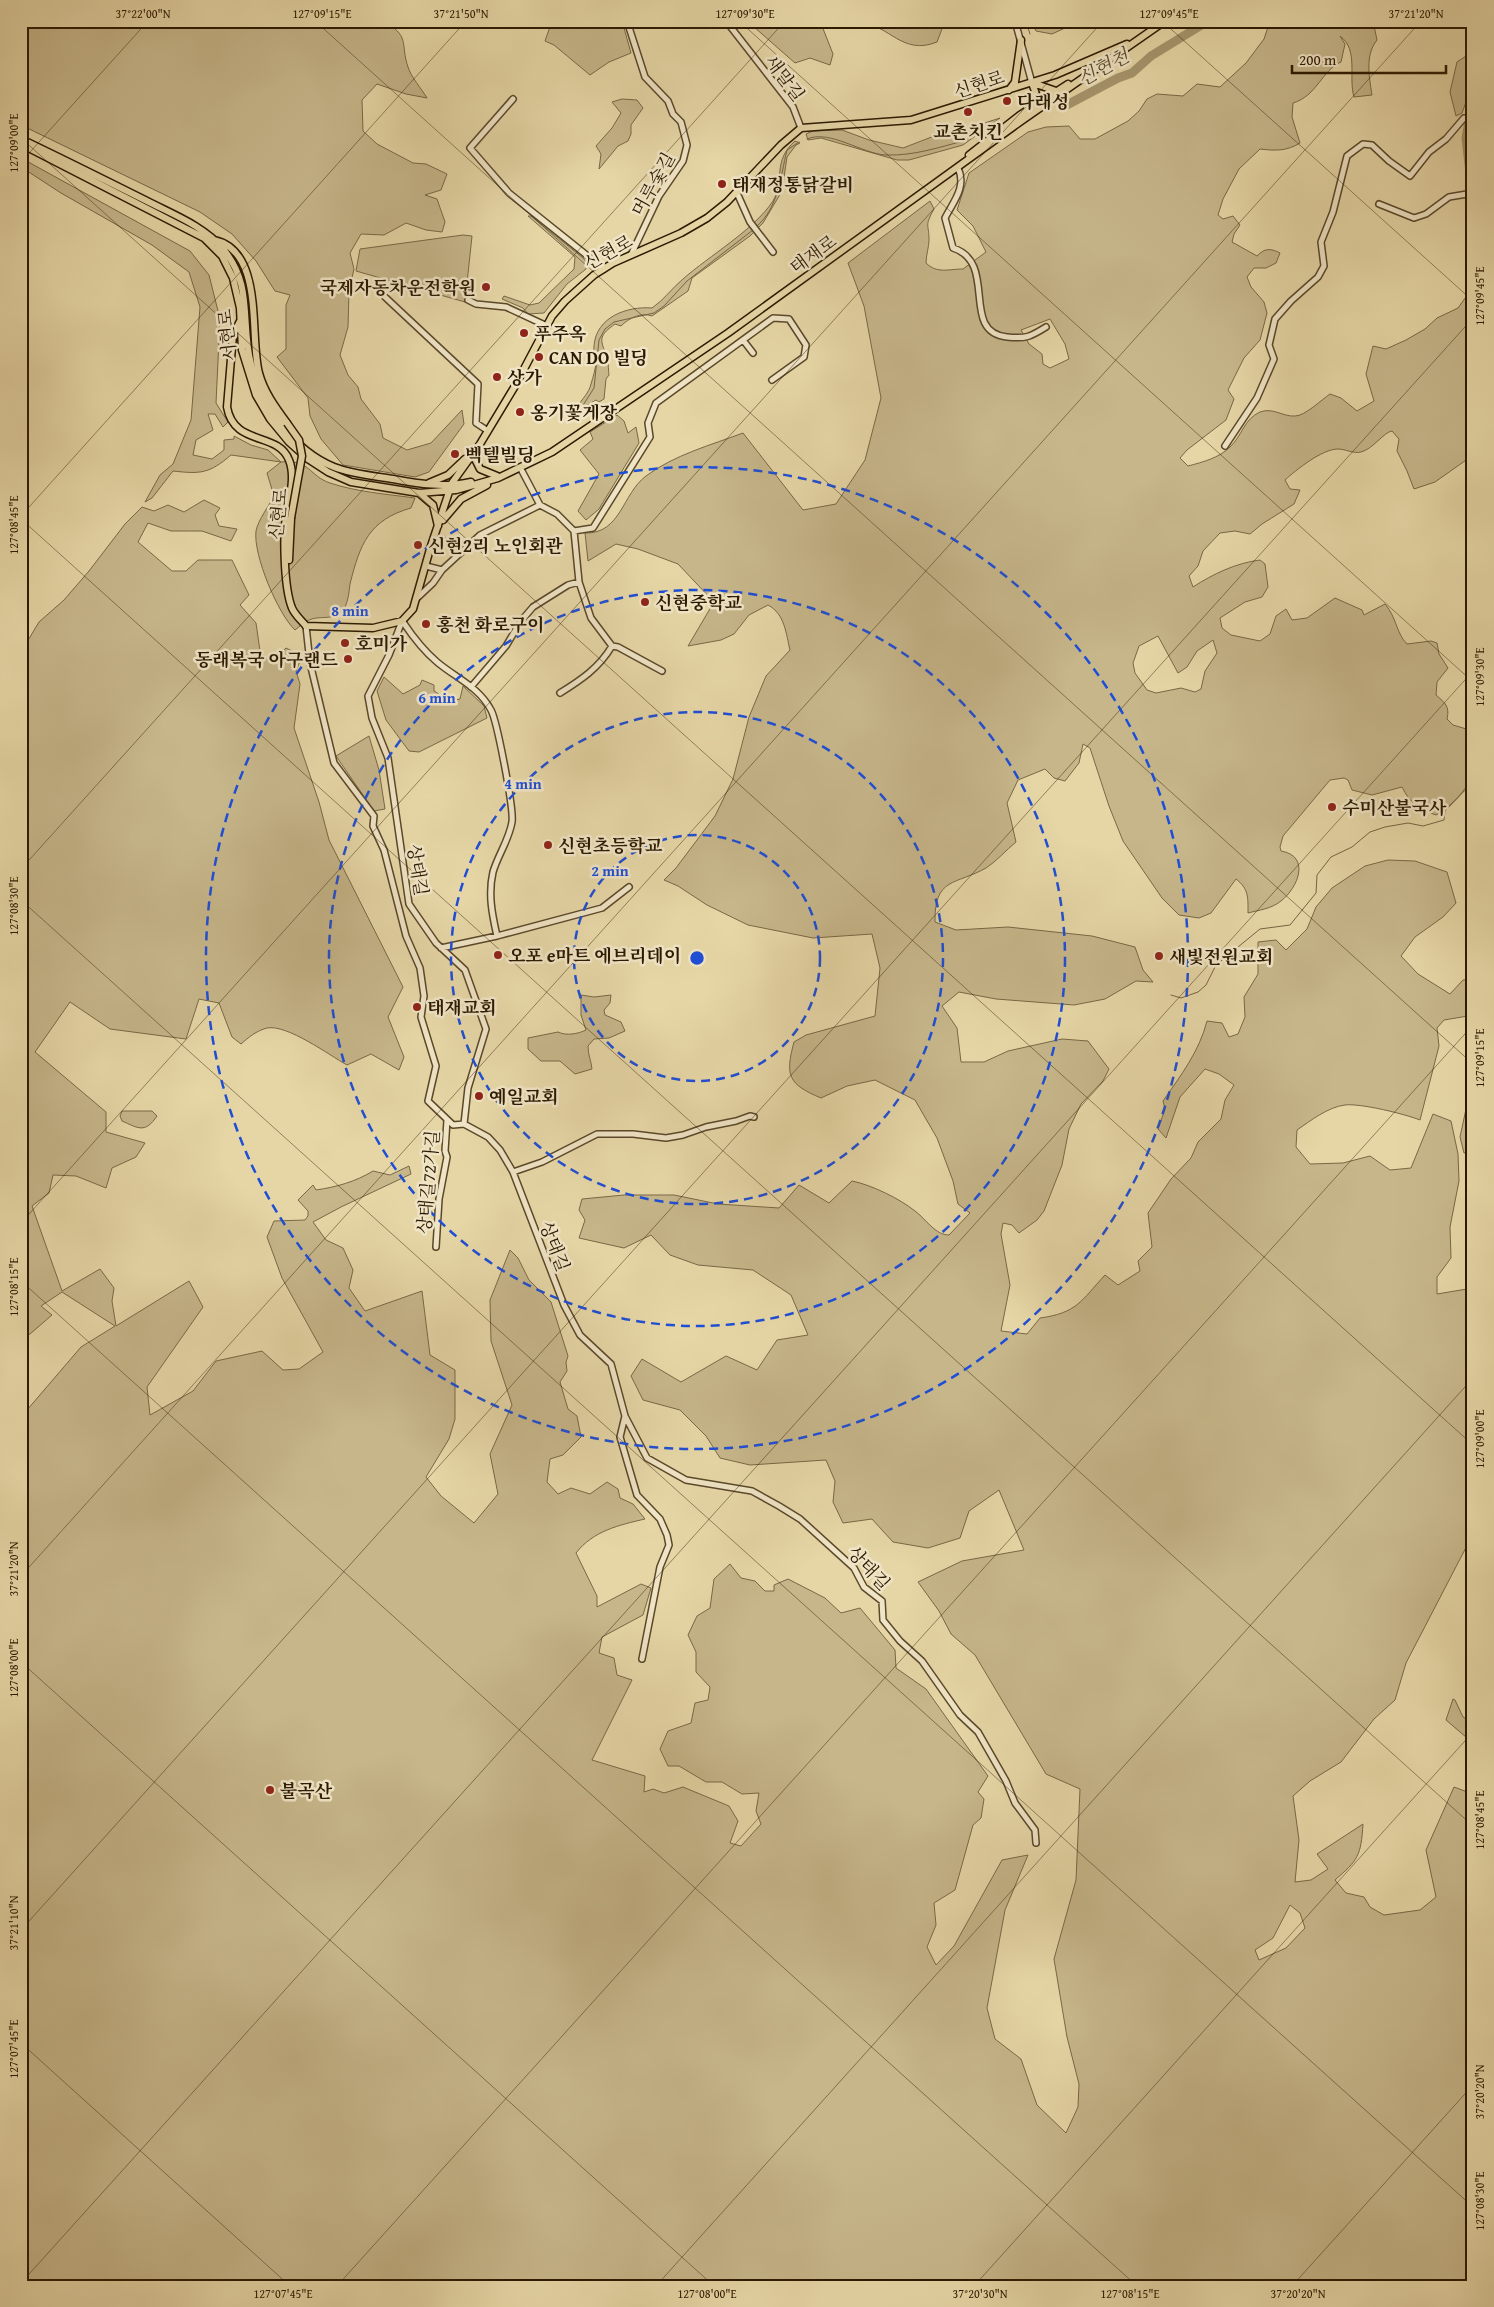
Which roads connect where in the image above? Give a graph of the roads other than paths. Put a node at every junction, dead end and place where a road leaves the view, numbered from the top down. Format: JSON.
{"nodes":[{"id":1,"x":627,"y":21,"type":"edge"},
{"id":2,"x":726,"y":21,"type":"edge"},
{"id":3,"x":1015,"y":21,"type":"edge"},
{"id":4,"x":1160,"y":21,"type":"edge"},
{"id":5,"x":1165,"y":21,"type":"edge"},
{"id":6,"x":1021,"y":40,"type":"junction"},
{"id":7,"x":1127,"y":44,"type":"junction"},
{"id":8,"x":1032,"y":82,"type":"junction"},
{"id":9,"x":1008,"y":90,"type":"junction"},
{"id":10,"x":1059,"y":93,"type":"junction"},
{"id":11,"x":513,"y":99,"type":"dead end"},
{"id":12,"x":1020,"y":115,"type":"junction"},
{"id":13,"x":1473,"y":118,"type":"edge"},
{"id":14,"x":801,"y":128,"type":"junction"},
{"id":15,"x":21,"y":139,"type":"edge"},
{"id":16,"x":21,"y":144,"type":"edge"},
{"id":17,"x":958,"y":168,"type":"junction"},
{"id":18,"x":1473,"y":190,"type":"edge"},
{"id":19,"x":737,"y":192,"type":"junction"},
{"id":20,"x":1379,"y":204,"type":"dead end"},
{"id":21,"x":214,"y":240,"type":"junction"},
{"id":22,"x":773,"y":252,"type":"dead end"},
{"id":23,"x":631,"y":255,"type":"junction"},
{"id":24,"x":604,"y":269,"type":"junction"},
{"id":25,"x":386,"y":297,"type":"dead end"},
{"id":26,"x":468,"y":300,"type":"dead end"},
{"id":27,"x":240,"y":320,"type":"junction"},
{"id":28,"x":547,"y":326,"type":"junction"},
{"id":29,"x":1046,"y":327,"type":"dead end"},
{"id":30,"x":743,"y":340,"type":"junction"},
{"id":31,"x":753,"y":353,"type":"dead end"},
{"id":32,"x":772,"y":380,"type":"dead end"},
{"id":33,"x":488,"y":431,"type":"junction"},
{"id":34,"x":480,"y":444,"type":"junction"},
{"id":35,"x":1225,"y":446,"type":"dead end"},
{"id":36,"x":552,"y":452,"type":"junction"},
{"id":37,"x":522,"y":471,"type":"junction"},
{"id":38,"x":497,"y":477,"type":"junction"},
{"id":39,"x":506,"y":478,"type":"junction"},
{"id":40,"x":422,"y":485,"type":"junction"},
{"id":41,"x":465,"y":486,"type":"joint"},
{"id":42,"x":451,"y":488,"type":"junction"},
{"id":43,"x":419,"y":493,"type":"junction"},
{"id":44,"x":540,"y":505,"type":"junction"},
{"id":45,"x":438,"y":527,"type":"junction"},
{"id":46,"x":574,"y":531,"type":"junction"},
{"id":47,"x":426,"y":566,"type":"junction"},
{"id":48,"x":442,"y":570,"type":"junction"},
{"id":49,"x":288,"y":581,"type":"junction"},
{"id":50,"x":579,"y":582,"type":"junction"},
{"id":51,"x":416,"y":599,"type":"junction"},
{"id":52,"x":402,"y":621,"type":"junction"},
{"id":53,"x":306,"y":626,"type":"junction"},
{"id":54,"x":612,"y":646,"type":"junction"},
{"id":55,"x":662,"y":671,"type":"dead end"},
{"id":56,"x":471,"y":687,"type":"junction"},
{"id":57,"x":560,"y":693,"type":"dead end"},
{"id":58,"x":629,"y":887,"type":"dead end"},
{"id":59,"x":414,"y":911,"type":"junction"},
{"id":60,"x":401,"y":914,"type":"junction"},
{"id":61,"x":497,"y":936,"type":"junction"},
{"id":62,"x":441,"y":948,"type":"junction"},
{"id":63,"x":754,"y":1117,"type":"dead end"},
{"id":64,"x":447,"y":1120,"type":"junction"},
{"id":65,"x":464,"y":1124,"type":"junction"},
{"id":66,"x":513,"y":1172,"type":"junction"},
{"id":67,"x":436,"y":1247,"type":"dead end"},
{"id":68,"x":625,"y":1416,"type":"junction"},
{"id":69,"x":642,"y":1659,"type":"dead end"},
{"id":70,"x":1036,"y":1843,"type":"dead end"}],
"edges":[{"from":1,"to":23,"type":"street","name":"머루숯길"},
{"from":2,"to":14,"type":"street","name":"새말길"},
{"from":3,"to":6,"type":"street"},
{"from":4,"to":7,"type":"main road","name":"태재로"},
{"from":5,"to":10,"type":"main road","name":"태재로"},
{"from":6,"to":8,"type":"street"},
{"from":6,"to":9,"type":"main road"},
{"from":7,"to":8,"type":"main road","name":"신현로"},
{"from":7,"to":10,"type":"main road","name":"태재로"},
{"from":8,"to":9,"type":"main road","name":"신현로"},
{"from":8,"to":10,"type":"main road"},
{"from":8,"to":12,"type":"main road"},
{"from":9,"to":14,"type":"main road","name":"신현로"},
{"from":10,"to":12,"type":"main road","name":"태재로"},
{"from":10,"to":17,"type":"main road","name":"태재로"},
{"from":11,"to":24,"type":"street"},
{"from":12,"to":38,"type":"main road","name":"태재로"},
{"from":13,"to":35,"type":"street"},
{"from":14,"to":19,"type":"main road","name":"신현로"},
{"from":15,"to":21,"type":"main road","name":"서현로"},
{"from":16,"to":27,"type":"main road","name":"서현로"},
{"from":17,"to":29,"type":"street"},
{"from":17,"to":36,"type":"main road","name":"태재로"},
{"from":18,"to":20,"type":"street"},
{"from":19,"to":22,"type":"street"},
{"from":19,"to":23,"type":"main road","name":"신현로"},
{"from":21,"to":40,"type":"main road","name":"서현로"},
{"from":21,"to":49,"type":"main road","name":"신현로","bridge":true},
{"from":23,"to":24,"type":"main road","name":"신현로"},
{"from":24,"to":28,"type":"main road","name":"신현로"},
{"from":25,"to":33,"type":"street"},
{"from":26,"to":28,"type":"street"},
{"from":27,"to":43,"type":"main road","name":"서현로"},
{"from":27,"to":49,"type":"main road","name":"신현로"},
{"from":28,"to":33,"type":"main road","name":"신현로"},
{"from":30,"to":31,"type":"street"},
{"from":30,"to":32,"type":"street"},
{"from":30,"to":46,"type":"street"},
{"from":33,"to":34,"type":"main road","name":"신현로"},
{"from":34,"to":38,"type":"main road"},
{"from":34,"to":40,"type":"main road"},
{"from":34,"to":42,"type":"main road","name":"신현로"},
{"from":36,"to":37,"type":"main road"},
{"from":36,"to":38,"type":"main road","name":"태재로"},
{"from":37,"to":39,"type":"main road"},
{"from":37,"to":44,"type":"street"},
{"from":38,"to":39,"type":"main road"},
{"from":38,"to":41,"type":"main road","name":"태재로"},
{"from":39,"to":45,"type":"main road"},
{"from":40,"to":42,"type":"main road","name":"서현로"},
{"from":41,"to":42,"type":"main road","name":"서현로"},
{"from":42,"to":43,"type":"main road","name":"서현로"},
{"from":42,"to":45,"type":"main road","name":"신현로"},
{"from":43,"to":45,"type":"main road"},
{"from":44,"to":46,"type":"street"},
{"from":44,"to":48,"type":"street"},
{"from":45,"to":47,"type":"main road","name":"신현로"},
{"from":46,"to":50,"type":"street"},
{"from":47,"to":48,"type":"street"},
{"from":47,"to":51,"type":"main road","name":"신현로"},
{"from":48,"to":51,"type":"street"},
{"from":49,"to":53,"type":"main road","name":"신현로"},
{"from":50,"to":54,"type":"street"},
{"from":50,"to":56,"type":"street"},
{"from":51,"to":52,"type":"main road","name":"신현로"},
{"from":52,"to":53,"type":"main road"},
{"from":52,"to":56,"type":"street"},
{"from":52,"to":59,"type":"street","name":"상태길"},
{"from":53,"to":60,"type":"street"},
{"from":54,"to":55,"type":"street"},
{"from":54,"to":57,"type":"street"},
{"from":56,"to":61,"type":"street"},
{"from":58,"to":61,"type":"street"},
{"from":59,"to":60,"type":"street"},
{"from":59,"to":62,"type":"street","name":"상태길"},
{"from":60,"to":64,"type":"street"},
{"from":61,"to":62,"type":"street"},
{"from":62,"to":65,"type":"street","name":"상태길"},
{"from":63,"to":66,"type":"street"},
{"from":64,"to":65,"type":"street"},
{"from":64,"to":67,"type":"street","name":"상태길72가길"},
{"from":65,"to":66,"type":"street","name":"상태길"},
{"from":66,"to":68,"type":"street","name":"상태길"},
{"from":68,"to":69,"type":"street","name":"상태길"},
{"from":68,"to":70,"type":"street","name":"상태길"}]}
